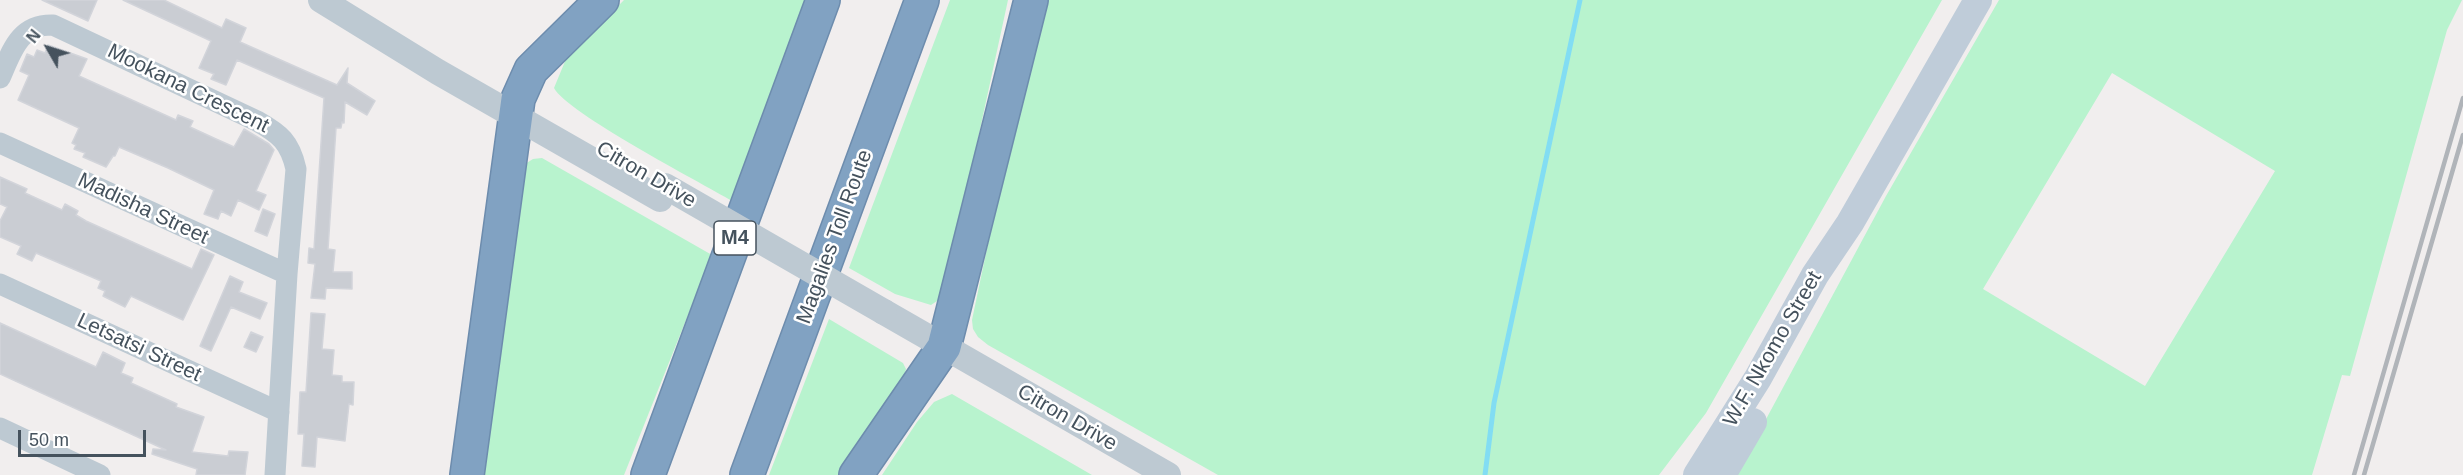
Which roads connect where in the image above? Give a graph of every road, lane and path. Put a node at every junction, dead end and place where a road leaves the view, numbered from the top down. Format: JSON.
{"nodes":[{"id":1,"x":602,"y":0,"type":"edge"},
{"id":2,"x":823,"y":0,"type":"edge"},
{"id":3,"x":922,"y":0,"type":"edge"},
{"id":4,"x":1031,"y":0,"type":"edge"},
{"id":5,"x":1978,"y":0,"type":"edge"},
{"id":6,"x":329,"y":5,"type":"edge"},
{"id":7,"x":0,"y":78,"type":"edge"},
{"id":8,"x":517,"y":108,"type":"junction"},
{"id":9,"x":0,"y":143,"type":"edge"},
{"id":10,"x":286,"y":274,"type":"junction"},
{"id":11,"x":0,"y":284,"type":"edge"},
{"id":12,"x":940,"y":352,"type":"junction"},
{"id":13,"x":279,"y":411,"type":"junction"},
{"id":14,"x":0,"y":428,"type":"edge"},
{"id":15,"x":1705,"y":471,"type":"edge"},
{"id":16,"x":100,"y":475,"type":"edge"},
{"id":17,"x":275,"y":475,"type":"edge"},
{"id":18,"x":467,"y":475,"type":"edge"},
{"id":19,"x":648,"y":475,"type":"edge"},
{"id":20,"x":747,"y":475,"type":"edge"},
{"id":21,"x":856,"y":475,"type":"edge"},
{"id":22,"x":1137,"y":475,"type":"edge"},
{"id":23,"x":1168,"y":475,"type":"edge"}],
"edges":[{"from":1,"to":8,"type":"highway"},
{"from":2,"to":19,"type":"highway","number":"M4"},
{"from":3,"to":20,"type":"highway","name":"Magalies Toll Route"},
{"from":4,"to":12,"type":"highway"},
{"from":5,"to":15,"type":"main road","name":"W.F. Nkomo Street"},
{"from":6,"to":8,"type":"street","name":"Citron Drive"},
{"from":7,"to":10,"type":"street","name":"Mookana Crescent"},
{"from":8,"to":12,"type":"street","name":"Citron Drive","bridge":true},
{"from":8,"to":18,"type":"highway"},
{"from":9,"to":10,"type":"street","name":"Madisha Street"},
{"from":10,"to":13,"type":"street","name":"Mookana Crescent"},
{"from":11,"to":13,"type":"street","name":"Letsatsi Street"},
{"from":12,"to":21,"type":"highway"},
{"from":12,"to":22,"type":"street","name":"Citron Drive"},
{"from":12,"to":23,"type":"street","name":"Citron Drive"},
{"from":13,"to":17,"type":"street","name":"Mookana Crescent"},
{"from":14,"to":16,"type":"street"}]}
